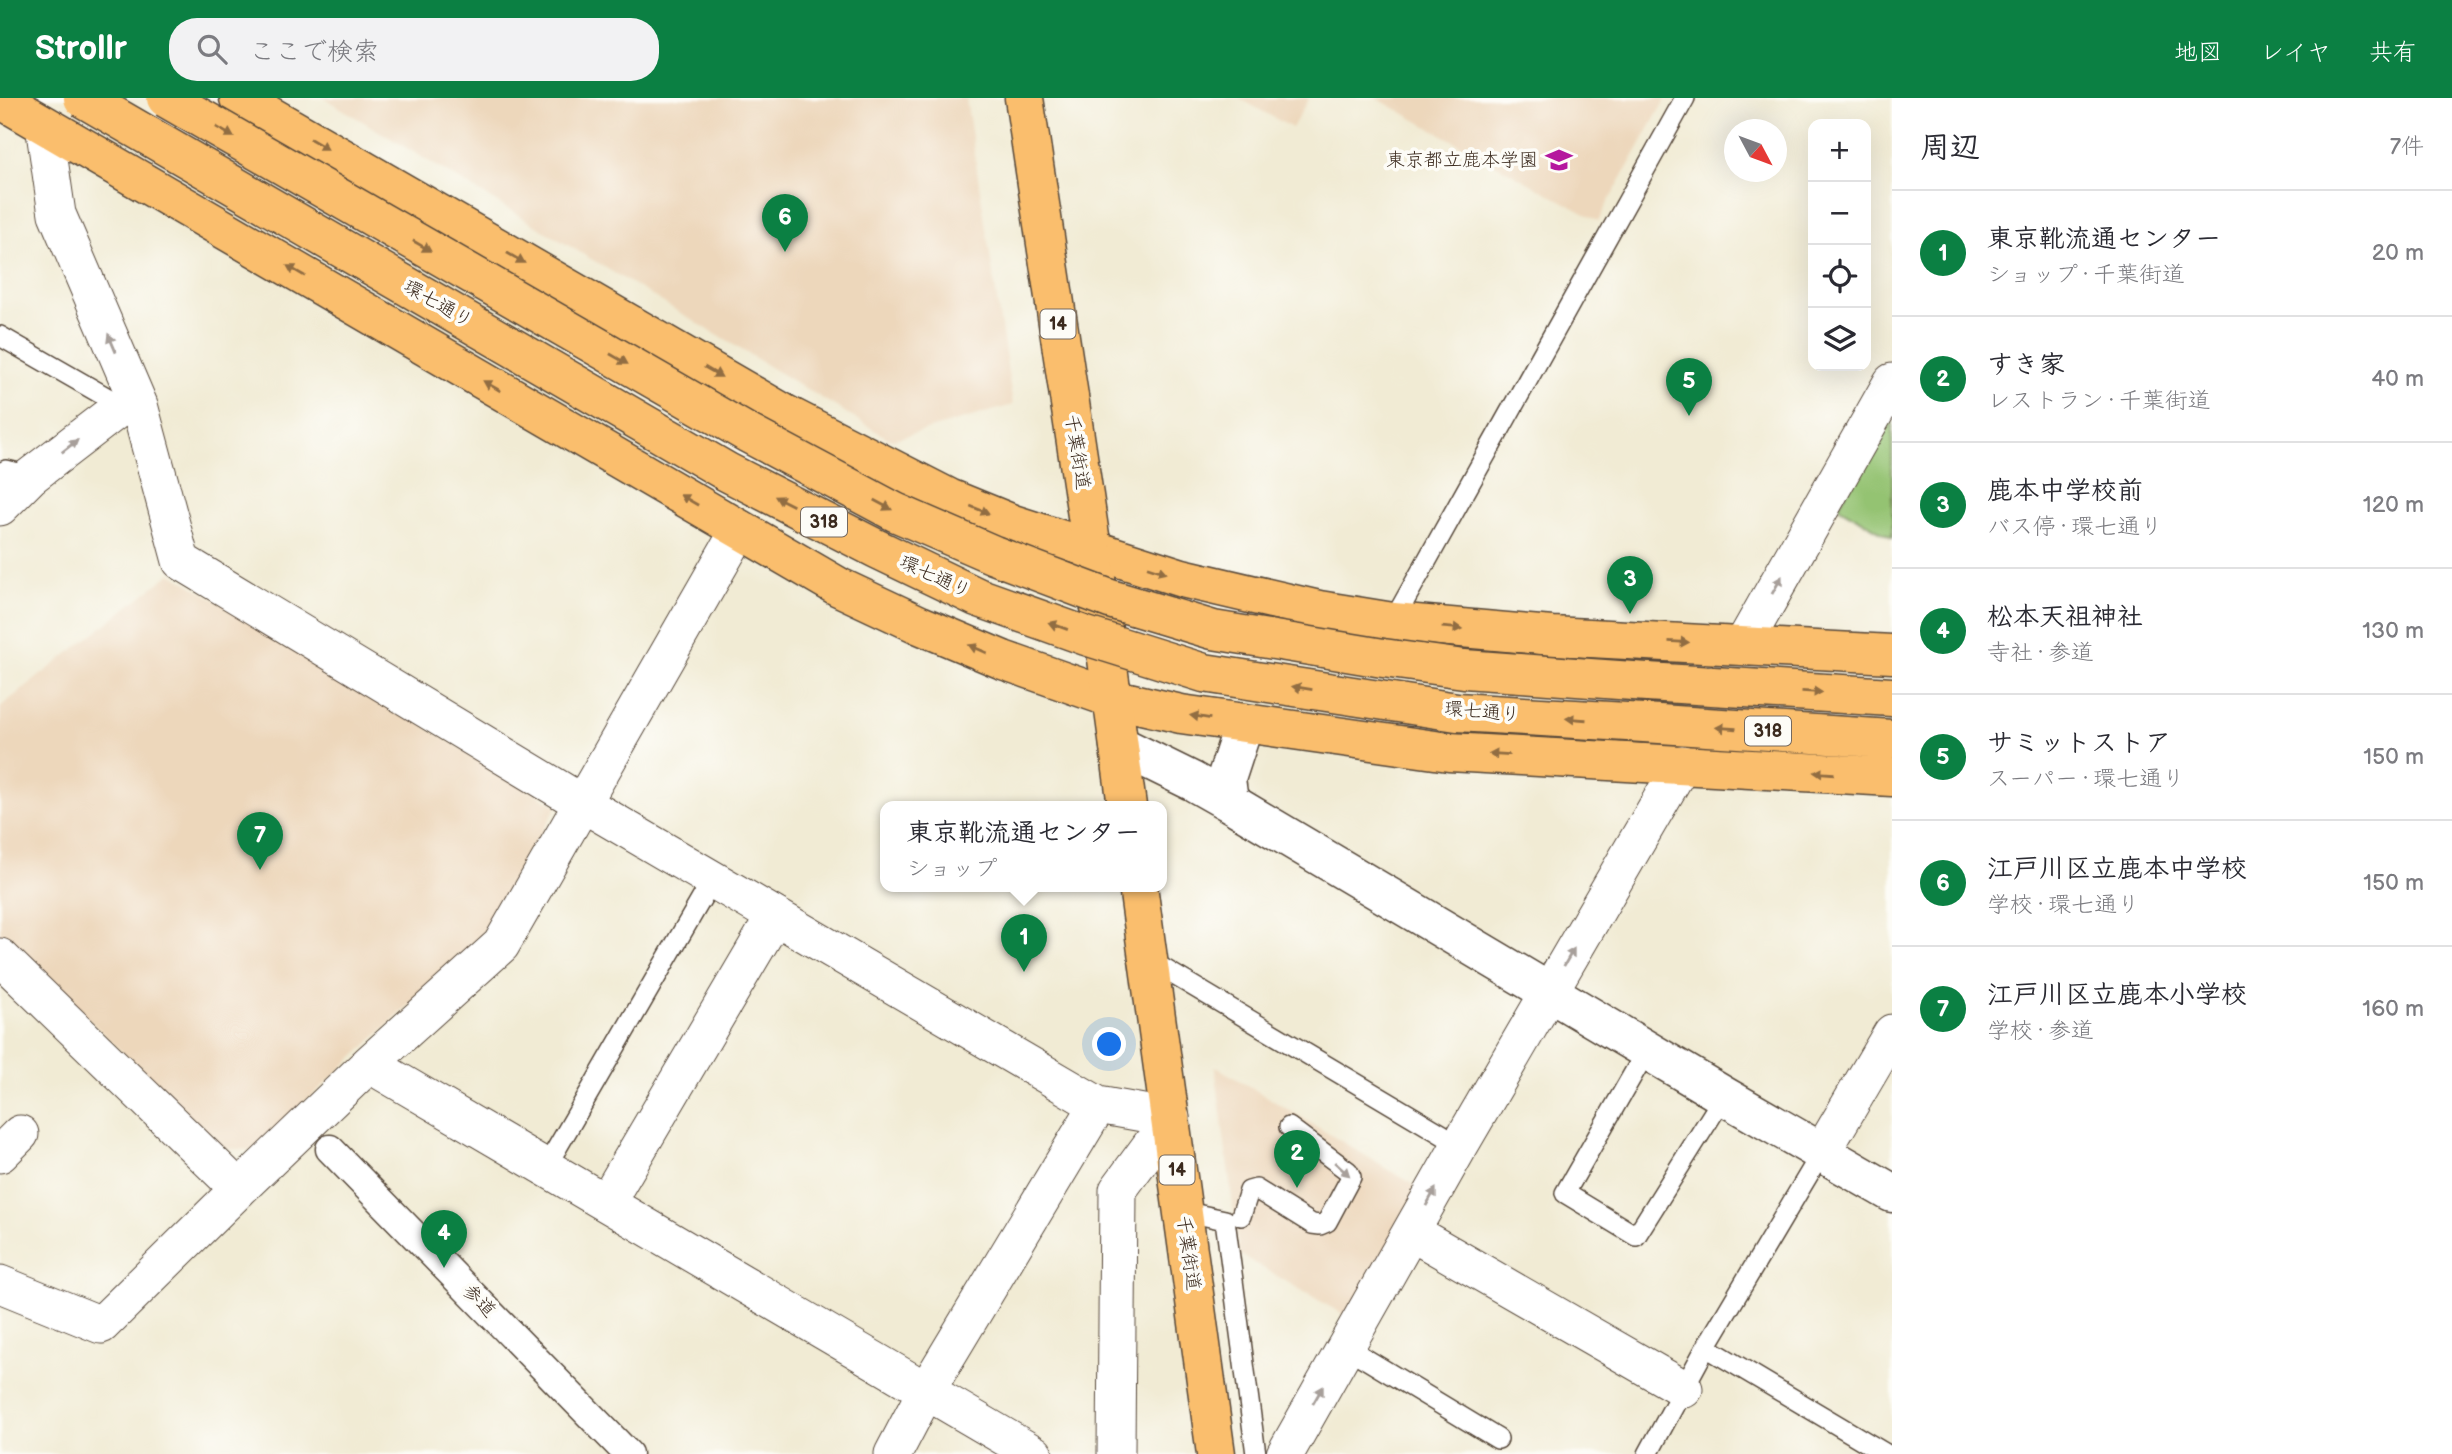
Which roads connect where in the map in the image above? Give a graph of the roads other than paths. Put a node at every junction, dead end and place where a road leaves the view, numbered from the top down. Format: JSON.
{"nodes":[{"id":1,"x":83,"y":98,"type":"edge"},
{"id":2,"x":166,"y":98,"type":"edge"},
{"id":3,"x":239,"y":98,"type":"edge"},
{"id":4,"x":1024,"y":98,"type":"edge"},
{"id":5,"x":1685,"y":98,"type":"edge"},
{"id":6,"x":0,"y":99,"type":"edge"},
{"id":7,"x":44,"y":125,"type":"junction"},
{"id":8,"x":1,"y":338,"type":"edge"},
{"id":9,"x":1892,"y":382,"type":"edge"},
{"id":10,"x":130,"y":406,"type":"junction"},
{"id":11,"x":15,"y":475,"type":"edge"},
{"id":12,"x":0,"y":507,"type":"edge"},
{"id":13,"x":740,"y":529,"type":"junction"},
{"id":14,"x":1092,"y":550,"type":"junction"},
{"id":15,"x":1393,"y":622,"type":"junction"},
{"id":16,"x":1744,"y":645,"type":"junction"},
{"id":17,"x":1892,"y":654,"type":"edge"},
{"id":18,"x":1892,"y":697,"type":"edge"},
{"id":19,"x":1111,"y":698,"type":"junction"},
{"id":20,"x":1244,"y":724,"type":"junction"},
{"id":21,"x":1320,"y":735,"type":"junction"},
{"id":22,"x":1892,"y":739,"type":"edge"},
{"id":23,"x":1119,"y":745,"type":"junction"},
{"id":24,"x":1682,"y":764,"type":"junction"},
{"id":25,"x":1892,"y":777,"type":"edge"},
{"id":26,"x":1126,"y":801,"type":"edge"},
{"id":27,"x":1229,"y":802,"type":"junction"},
{"id":28,"x":582,"y":803,"type":"junction"},
{"id":29,"x":713,"y":879,"type":"junction"},
{"id":30,"x":1140,"y":892,"type":"edge"},
{"id":31,"x":775,"y":916,"type":"junction"},
{"id":32,"x":0,"y":957,"type":"edge"},
{"id":33,"x":1149,"y":960,"type":"junction"},
{"id":34,"x":1549,"y":993,"type":"junction"},
{"id":35,"x":1892,"y":1033,"type":"edge"},
{"id":36,"x":1647,"y":1051,"type":"junction"},
{"id":37,"x":369,"y":1064,"type":"junction"},
{"id":38,"x":1724,"y":1097,"type":"junction"},
{"id":39,"x":1098,"y":1105,"type":"junction"},
{"id":40,"x":1171,"y":1118,"type":"junction"},
{"id":41,"x":1289,"y":1127,"type":"dead end"},
{"id":42,"x":1460,"y":1145,"type":"junction"},
{"id":43,"x":330,"y":1149,"type":"dead end"},
{"id":44,"x":1822,"y":1152,"type":"junction"},
{"id":45,"x":546,"y":1167,"type":"junction"},
{"id":46,"x":239,"y":1189,"type":"junction"},
{"id":47,"x":1892,"y":1193,"type":"edge"},
{"id":48,"x":606,"y":1203,"type":"junction"},
{"id":49,"x":1182,"y":1211,"type":"junction"},
{"id":50,"x":1241,"y":1216,"type":"dead end"},
{"id":51,"x":1411,"y":1232,"type":"junction"},
{"id":52,"x":0,"y":1284,"type":"edge"},
{"id":53,"x":1346,"y":1347,"type":"junction"},
{"id":54,"x":1706,"y":1348,"type":"junction"},
{"id":55,"x":1684,"y":1389,"type":"junction"},
{"id":56,"x":926,"y":1391,"type":"junction"},
{"id":57,"x":1498,"y":1439,"type":"dead end"},
{"id":58,"x":628,"y":1454,"type":"edge"},
{"id":59,"x":893,"y":1454,"type":"edge"},
{"id":60,"x":1034,"y":1454,"type":"edge"},
{"id":61,"x":1116,"y":1454,"type":"edge"},
{"id":62,"x":1216,"y":1454,"type":"edge"},
{"id":63,"x":1256,"y":1454,"type":"edge"},
{"id":64,"x":1285,"y":1454,"type":"edge"},
{"id":65,"x":1647,"y":1454,"type":"edge"},
{"id":66,"x":1886,"y":1454,"type":"edge"}],
"edges":[{"from":22,"to":1,"type":"main road","name":"環七通り","number":"318","one_way":true,"bridge":true},
{"from":2,"to":18,"type":"main road","number":"318","one_way":true,"bridge":true},
{"from":3,"to":14,"type":"main road","one_way":true},
{"from":4,"to":14,"type":"main road","name":"千葉街道","number":"14"},
{"from":5,"to":15,"type":"lane"},
{"from":6,"to":7,"type":"main road"},
{"from":10,"to":7,"type":"street","one_way":true},
{"from":13,"to":7,"type":"main road","one_way":true},
{"from":8,"to":10,"type":"lane"},
{"from":16,"to":9,"type":"street","one_way":true},
{"from":11,"to":10,"type":"street","one_way":true},
{"from":10,"to":28,"type":"street"},
{"from":11,"to":12,"type":"street"},
{"from":19,"to":13,"type":"main road","one_way":true},
{"from":13,"to":28,"type":"street"},
{"from":14,"to":15,"type":"main road","one_way":true},
{"from":14,"to":19,"type":"main road","name":"千葉街道","number":"14"},
{"from":15,"to":16,"type":"main road","one_way":true},
{"from":15,"to":21,"type":"lane"},
{"from":16,"to":17,"type":"main road"},
{"from":20,"to":19,"type":"main road","one_way":true},
{"from":19,"to":23,"type":"main road","name":"千葉街道","number":"14"},
{"from":20,"to":21,"type":"main road"},
{"from":20,"to":27,"type":"street"},
{"from":24,"to":21,"type":"main road","one_way":true},
{"from":23,"to":26,"type":"main road","name":"千葉街道","number":"14"},
{"from":23,"to":27,"type":"street"},
{"from":25,"to":24,"type":"main road","one_way":true},
{"from":34,"to":24,"type":"street","one_way":true},
{"from":27,"to":34,"type":"street"},
{"from":28,"to":29,"type":"street"},
{"from":28,"to":37,"type":"street"},
{"from":29,"to":31,"type":"street"},
{"from":29,"to":45,"type":"lane"},
{"from":30,"to":33,"type":"main road","name":"千葉街道","number":"14"},
{"from":31,"to":39,"type":"street"},
{"from":31,"to":48,"type":"street"},
{"from":32,"to":46,"type":"street"},
{"from":33,"to":40,"type":"main road","name":"千葉街道","number":"14"},
{"from":33,"to":42,"type":"lane"},
{"from":34,"to":36,"type":"street"},
{"from":34,"to":42,"type":"street"},
{"from":35,"to":44,"type":"street"},
{"from":36,"to":38,"type":"street"},
{"from":36,"to":38,"type":"lane"},
{"from":37,"to":45,"type":"street"},
{"from":37,"to":46,"type":"street"},
{"from":38,"to":44,"type":"street"},
{"from":39,"to":40,"type":"street"},
{"from":39,"to":56,"type":"street"},
{"from":40,"to":49,"type":"main road","name":"千葉街道","number":"14"},
{"from":40,"to":61,"type":"street"},
{"from":41,"to":50,"type":"lane","one_way":true},
{"from":51,"to":42,"type":"street","one_way":true},
{"from":43,"to":58,"type":"street","name":"参道"},
{"from":44,"to":47,"type":"street"},
{"from":44,"to":54,"type":"lane"},
{"from":45,"to":48,"type":"street"},
{"from":46,"to":52,"type":"street"},
{"from":48,"to":56,"type":"street"},
{"from":49,"to":62,"type":"main road","name":"千葉街道","number":"14"},
{"from":49,"to":63,"type":"lane"},
{"from":51,"to":53,"type":"street"},
{"from":51,"to":55,"type":"street"},
{"from":53,"to":57,"type":"lane"},
{"from":64,"to":53,"type":"street","one_way":true},
{"from":54,"to":55,"type":"lane"},
{"from":54,"to":66,"type":"lane"},
{"from":55,"to":65,"type":"lane"},
{"from":56,"to":59,"type":"street"},
{"from":56,"to":60,"type":"street"}]}
